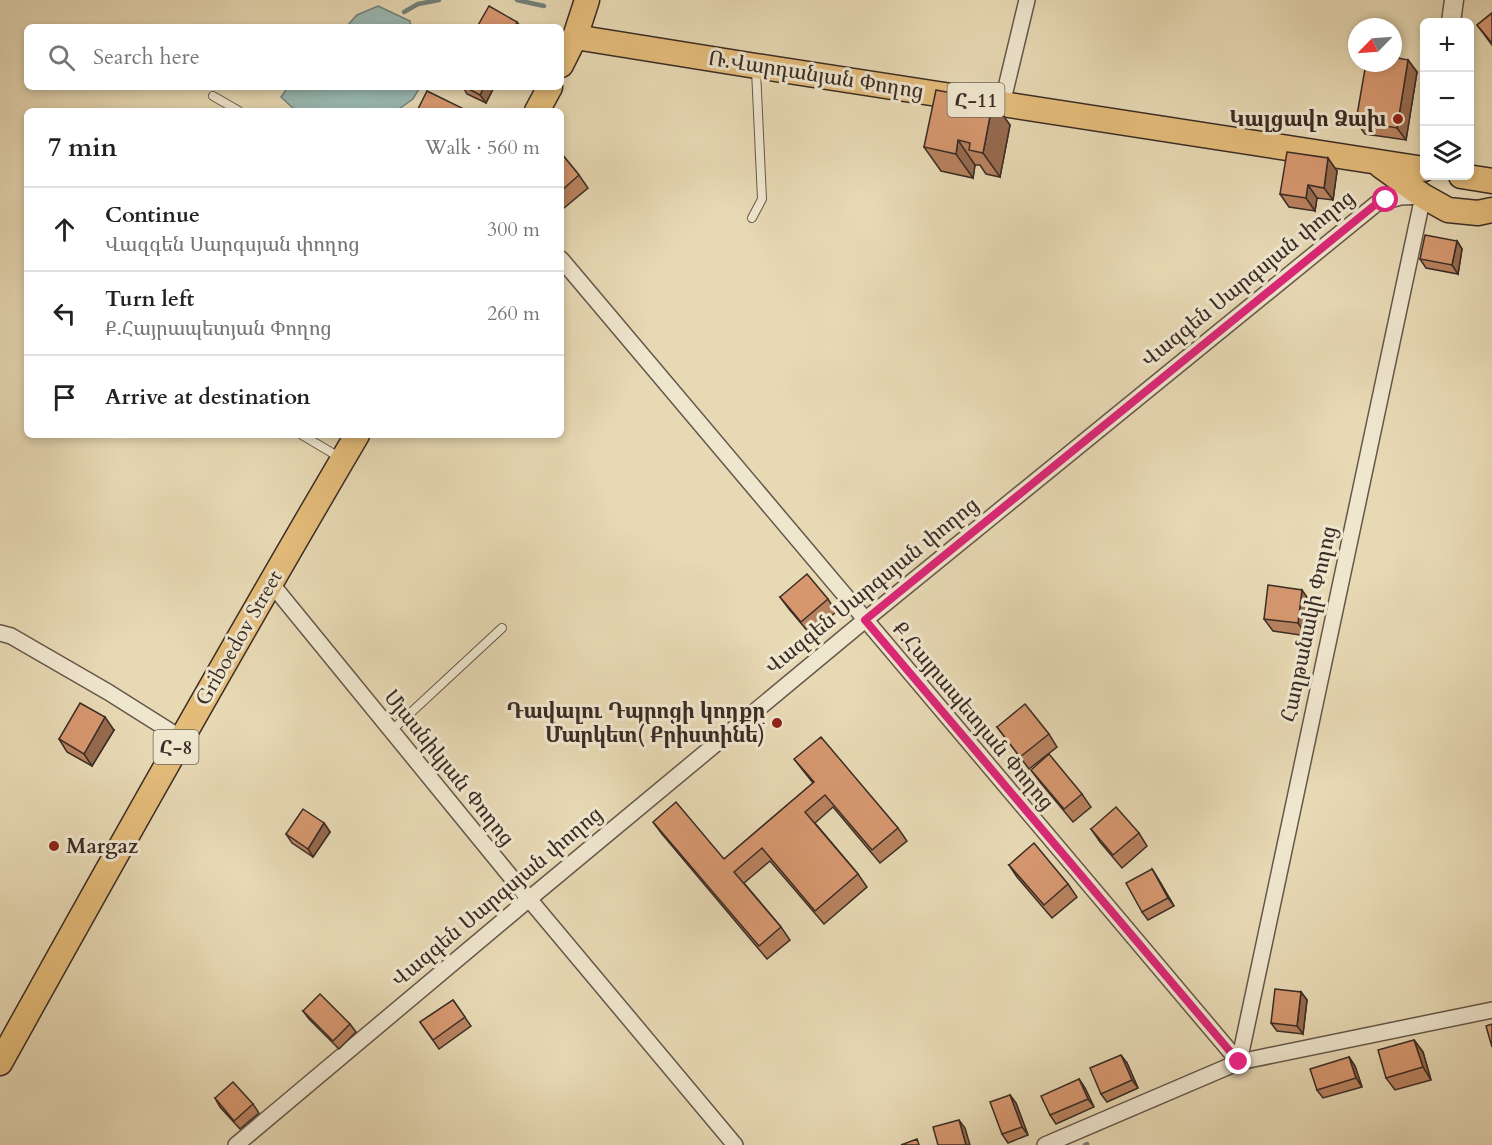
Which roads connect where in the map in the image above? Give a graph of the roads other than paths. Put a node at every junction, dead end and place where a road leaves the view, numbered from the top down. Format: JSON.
{"nodes":[{"id":1,"x":587,"y":0,"type":"edge"},
{"id":2,"x":1027,"y":0,"type":"edge"},
{"id":3,"x":1454,"y":0,"type":"edge"},
{"id":4,"x":1451,"y":18,"type":"edge"},
{"id":5,"x":575,"y":37,"type":"junction"},
{"id":6,"x":564,"y":59,"type":"edge"},
{"id":7,"x":756,"y":66,"type":"junction"},
{"id":8,"x":548,"y":90,"type":"edge"},
{"id":9,"x":213,"y":96,"type":"dead end"},
{"id":10,"x":1002,"y":104,"type":"junction"},
{"id":11,"x":234,"y":108,"type":"edge"},
{"id":12,"x":539,"y":108,"type":"edge"},
{"id":13,"x":1376,"y":163,"type":"junction"},
{"id":14,"x":1420,"y":168,"type":"edge"},
{"id":15,"x":1474,"y":178,"type":"edge"},
{"id":16,"x":1492,"y":181,"type":"edge"},
{"id":17,"x":1425,"y":186,"type":"edge"},
{"id":18,"x":1492,"y":210,"type":"edge"},
{"id":19,"x":752,"y":218,"type":"dead end"},
{"id":20,"x":564,"y":263,"type":"edge"},
{"id":21,"x":307,"y":438,"type":"edge"},
{"id":22,"x":355,"y":438,"type":"edge"},
{"id":23,"x":343,"y":459,"type":"junction"},
{"id":24,"x":270,"y":582,"type":"junction"},
{"id":25,"x":865,"y":620,"type":"junction"},
{"id":26,"x":502,"y":628,"type":"dead end"},
{"id":27,"x":0,"y":633,"type":"edge"},
{"id":28,"x":391,"y":731,"type":"junction"},
{"id":29,"x":181,"y":738,"type":"junction"},
{"id":30,"x":528,"y":899,"type":"junction"},
{"id":31,"x":1492,"y":1010,"type":"edge"},
{"id":32,"x":1239,"y":1062,"type":"junction"},
{"id":33,"x":0,"y":1063,"type":"edge"},
{"id":34,"x":236,"y":1145,"type":"edge"},
{"id":35,"x":735,"y":1145,"type":"edge"},
{"id":36,"x":1045,"y":1145,"type":"edge"}],
"edges":[{"from":1,"to":5,"type":"main road"},
{"from":2,"to":10,"type":"street"},
{"from":3,"to":4,"type":"street"},
{"from":5,"to":6,"type":"main road"},
{"from":5,"to":7,"type":"main road","name":"Ռ.Վարդանյան Փողոց","number":"Հ-11"},
{"from":7,"to":10,"type":"main road","name":"Ռ.Վարդանյան Փողոց","number":"Հ-11"},
{"from":7,"to":19,"type":"lane"},
{"from":8,"to":12,"type":"main road"},
{"from":9,"to":11,"type":"lane"},
{"from":10,"to":13,"type":"main road","name":"Ռ.Վարդանյան Փողոց","number":"Հ-11"},
{"from":13,"to":14,"type":"main road","number":"Հ-11"},
{"from":13,"to":17,"type":"main road","number":"Հ-11"},
{"from":15,"to":16,"type":"main road"},
{"from":17,"to":18,"type":"main road","number":"Հ-11"},
{"from":17,"to":25,"type":"street","name":"Վազգեն Սարգսյան փողոց"},
{"from":17,"to":32,"type":"street","name":"Հաղթանակի Փողոց"},
{"from":20,"to":25,"type":"street","name":"Ք.Հայրապետյան Փողոց"},
{"from":21,"to":23,"type":"lane"},
{"from":22,"to":23,"type":"main road","name":"Griboedov Street","number":"Հ-8"},
{"from":23,"to":24,"type":"main road","name":"Griboedov Street","number":"Հ-8"},
{"from":24,"to":28,"type":"street","name":"Մյասնիկյան Փողոց"},
{"from":24,"to":29,"type":"main road","name":"Griboedov Street","number":"Հ-8"},
{"from":25,"to":30,"type":"street","name":"Վազգեն Սարգսյան փողոց"},
{"from":25,"to":32,"type":"street","name":"Ք.Հայրապետյան Փողոց"},
{"from":26,"to":28,"type":"lane"},
{"from":27,"to":29,"type":"street"},
{"from":28,"to":30,"type":"street","name":"Մյասնիկյան Փողոց"},
{"from":29,"to":33,"type":"main road","name":"Griboedov Street","number":"Հ-8"},
{"from":30,"to":34,"type":"street","name":"Վազգեն Սարգսյան փողոց"},
{"from":30,"to":35,"type":"street","name":"Մյասնիկյան Փողոց"},
{"from":31,"to":32,"type":"street"},
{"from":32,"to":36,"type":"street"}]}
